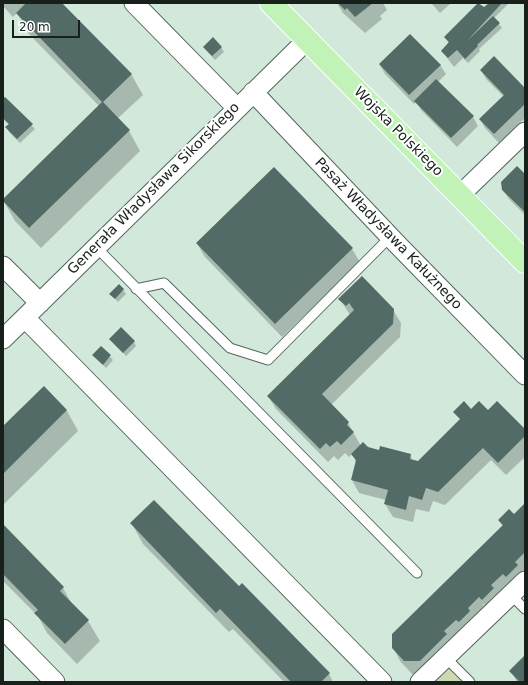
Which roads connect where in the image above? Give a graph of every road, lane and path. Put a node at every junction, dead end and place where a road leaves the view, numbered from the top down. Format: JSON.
{"nodes":[{"id":1,"x":134,"y":3,"type":"edge"},
{"id":2,"x":272,"y":3,"type":"edge"},
{"id":3,"x":307,"y":40,"type":"junction"},
{"id":4,"x":253,"y":92,"type":"junction"},
{"id":5,"x":237,"y":108,"type":"junction"},
{"id":6,"x":525,"y":132,"type":"edge"},
{"id":7,"x":460,"y":195,"type":"junction"},
{"id":8,"x":390,"y":237,"type":"junction"},
{"id":9,"x":96,"y":247,"type":"junction"},
{"id":10,"x":525,"y":262,"type":"edge"},
{"id":11,"x":3,"y":266,"type":"edge"},
{"id":12,"x":136,"y":290,"type":"junction"},
{"id":13,"x":40,"y":302,"type":"junction"},
{"id":14,"x":25,"y":318,"type":"junction"},
{"id":15,"x":3,"y":340,"type":"edge"},
{"id":16,"x":525,"y":375,"type":"edge"},
{"id":17,"x":417,"y":573,"type":"dead end"},
{"id":18,"x":525,"y":581,"type":"edge"},
{"id":19,"x":511,"y":595,"type":"junction"},
{"id":20,"x":525,"y":609,"type":"edge"},
{"id":21,"x":3,"y":629,"type":"edge"},
{"id":22,"x":446,"y":658,"type":"junction"},
{"id":23,"x":55,"y":682,"type":"edge"},
{"id":24,"x":382,"y":682,"type":"edge"},
{"id":25,"x":420,"y":682,"type":"edge"},
{"id":26,"x":470,"y":682,"type":"edge"}],
"edges":[{"from":1,"to":5,"type":"street"},
{"from":2,"to":3,"type":"main road","name":"Wojska Polskiego"},
{"from":3,"to":4,"type":"street","name":"Generała Władysława Sikorskiego"},
{"from":3,"to":7,"type":"main road","name":"Wojska Polskiego"},
{"from":4,"to":5,"type":"street","name":"Generała Władysława Sikorskiego"},
{"from":4,"to":8,"type":"street","name":"Pasaż Władysława Kałużnego"},
{"from":5,"to":9,"type":"street","name":"Generała Władysława Sikorskiego"},
{"from":6,"to":7,"type":"street"},
{"from":7,"to":10,"type":"main road","name":"Wojska Polskiego"},
{"from":8,"to":12,"type":"lane"},
{"from":8,"to":16,"type":"street","name":"Pasaż Władysława Kałużnego"},
{"from":9,"to":12,"type":"lane"},
{"from":9,"to":13,"type":"street","name":"Generała Władysława Sikorskiego"},
{"from":11,"to":13,"type":"street"},
{"from":12,"to":17,"type":"lane"},
{"from":13,"to":14,"type":"street","name":"Generała Władysława Sikorskiego"},
{"from":14,"to":15,"type":"street","name":"Generała Władysława Sikorskiego"},
{"from":14,"to":24,"type":"street"},
{"from":18,"to":19,"type":"street"},
{"from":19,"to":20,"type":"lane"},
{"from":19,"to":22,"type":"street"},
{"from":21,"to":23,"type":"street"},
{"from":22,"to":25,"type":"street"},
{"from":22,"to":26,"type":"lane"}]}
